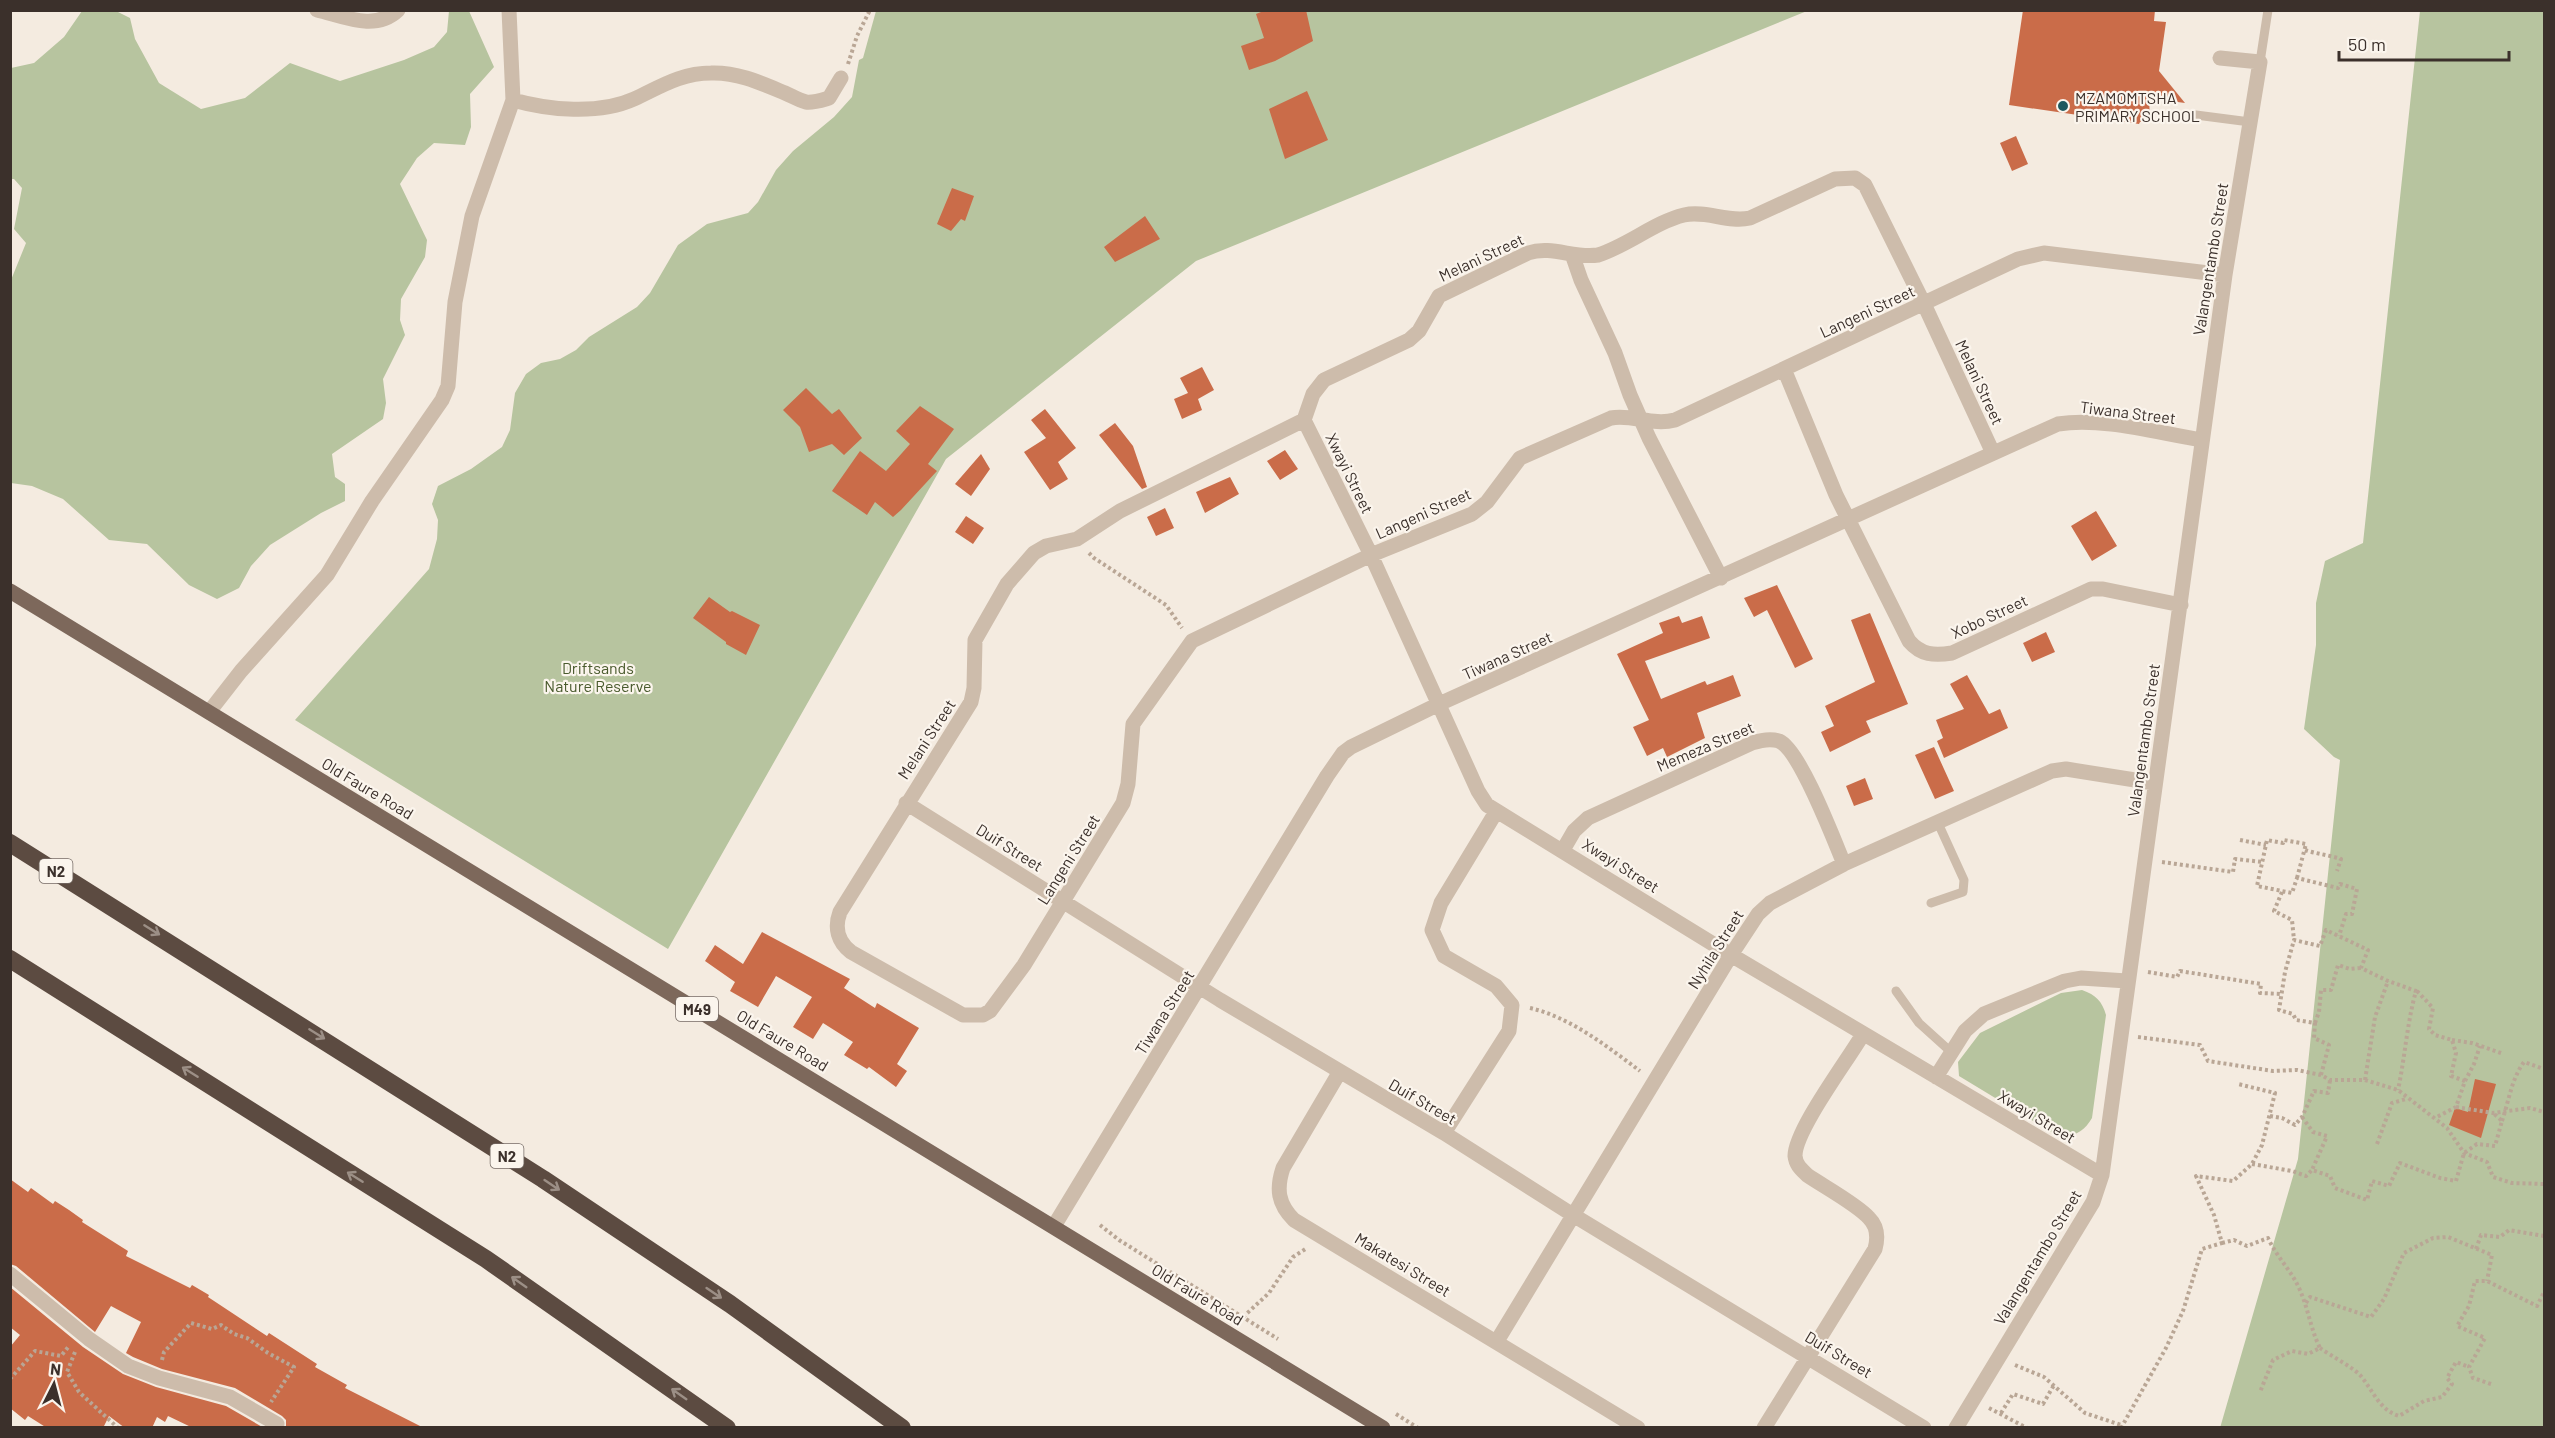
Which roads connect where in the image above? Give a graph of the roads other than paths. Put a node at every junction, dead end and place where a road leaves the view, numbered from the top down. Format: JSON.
{"nodes":[{"id":1,"x":317,"y":10,"type":"edge"},
{"id":2,"x":398,"y":10,"type":"edge"},
{"id":3,"x":509,"y":10,"type":"edge"},
{"id":4,"x":2268,"y":10,"type":"edge"},
{"id":5,"x":2220,"y":58,"type":"dead end"},
{"id":6,"x":2260,"y":62,"type":"junction"},
{"id":7,"x":841,"y":78,"type":"road end"},
{"id":8,"x":513,"y":100,"type":"junction"},
{"id":9,"x":2196,"y":115,"type":"dead end"},
{"id":10,"x":2250,"y":122,"type":"junction"},
{"id":11,"x":1572,"y":254,"type":"junction"},
{"id":12,"x":2226,"y":275,"type":"junction"},
{"id":13,"x":1924,"y":304,"type":"junction"},
{"id":14,"x":1784,"y":369,"type":"junction"},
{"id":15,"x":1304,"y":420,"type":"junction"},
{"id":16,"x":1642,"y":420,"type":"junction"},
{"id":17,"x":2202,"y":440,"type":"junction"},
{"id":18,"x":1993,"y":453,"type":"junction"},
{"id":19,"x":1849,"y":520,"type":"junction"},
{"id":20,"x":1371,"y":555,"type":"junction"},
{"id":21,"x":1721,"y":578,"type":"junction"},
{"id":22,"x":10,"y":591,"type":"edge"},
{"id":23,"x":2181,"y":604,"type":"junction"},
{"id":24,"x":1439,"y":704,"type":"junction"},
{"id":25,"x":209,"y":712,"type":"junction"},
{"id":26,"x":2154,"y":783,"type":"junction"},
{"id":27,"x":906,"y":803,"type":"junction"},
{"id":28,"x":1496,"y":812,"type":"junction"},
{"id":29,"x":1938,"y":823,"type":"junction"},
{"id":30,"x":10,"y":843,"type":"edge"},
{"id":31,"x":1563,"y":850,"type":"junction"},
{"id":32,"x":1844,"y":864,"type":"junction"},
{"id":33,"x":1063,"y":901,"type":"junction"},
{"id":34,"x":1931,"y":903,"type":"dead end"},
{"id":35,"x":838,"y":933,"type":"joint"},
{"id":36,"x":1731,"y":955,"type":"junction"},
{"id":37,"x":10,"y":958,"type":"edge"},
{"id":38,"x":2128,"y":975,"type":"junction"},
{"id":39,"x":1200,"y":987,"type":"junction"},
{"id":40,"x":1896,"y":992,"type":"dead end"},
{"id":41,"x":1863,"y":1034,"type":"junction"},
{"id":42,"x":1950,"y":1051,"type":"junction"},
{"id":43,"x":1339,"y":1073,"type":"junction"},
{"id":44,"x":1935,"y":1077,"type":"junction"},
{"id":45,"x":1444,"y":1133,"type":"junction"},
{"id":46,"x":2102,"y":1175,"type":"junction"},
{"id":47,"x":1573,"y":1215,"type":"junction"},
{"id":48,"x":1054,"y":1226,"type":"junction"},
{"id":49,"x":10,"y":1274,"type":"edge"},
{"id":50,"x":1497,"y":1341,"type":"junction"},
{"id":51,"x":1808,"y":1357,"type":"junction"},
{"id":52,"x":277,"y":1424,"type":"dead end"},
{"id":53,"x":727,"y":1428,"type":"edge"},
{"id":54,"x":902,"y":1428,"type":"edge"},
{"id":55,"x":1383,"y":1428,"type":"edge"},
{"id":56,"x":1638,"y":1428,"type":"edge"},
{"id":57,"x":1764,"y":1428,"type":"edge"},
{"id":58,"x":1924,"y":1428,"type":"edge"},
{"id":59,"x":1956,"y":1428,"type":"edge"}],
"edges":[{"from":1,"to":2,"type":"street"},
{"from":3,"to":8,"type":"street"},
{"from":4,"to":6,"type":"lane"},
{"from":5,"to":6,"type":"street"},
{"from":6,"to":10,"type":"street","name":"Valangentambo Street"},
{"from":7,"to":8,"type":"street"},
{"from":8,"to":25,"type":"street"},
{"from":9,"to":10,"type":"lane"},
{"from":10,"to":12,"type":"street","name":"Valangentambo Street"},
{"from":11,"to":13,"type":"street","name":"Melani Street"},
{"from":11,"to":15,"type":"street","name":"Melani Street"},
{"from":11,"to":16,"type":"street"},
{"from":12,"to":13,"type":"street","name":"Langeni Street"},
{"from":12,"to":17,"type":"street","name":"Valangentambo Street"},
{"from":13,"to":14,"type":"street","name":"Langeni Street"},
{"from":13,"to":18,"type":"street","name":"Melani Street"},
{"from":14,"to":16,"type":"street","name":"Langeni Street"},
{"from":14,"to":19,"type":"street","name":"Xobo Street"},
{"from":15,"to":20,"type":"street","name":"Xwayi Street"},
{"from":15,"to":27,"type":"street","name":"Melani Street"},
{"from":16,"to":20,"type":"street","name":"Langeni Street"},
{"from":16,"to":21,"type":"street"},
{"from":17,"to":18,"type":"street","name":"Tiwana Street"},
{"from":17,"to":23,"type":"street","name":"Valangentambo Street"},
{"from":18,"to":19,"type":"street","name":"Tiwana Street"},
{"from":19,"to":21,"type":"street","name":"Tiwana Street"},
{"from":19,"to":23,"type":"street","name":"Xobo Street"},
{"from":20,"to":24,"type":"street","name":"Xwayi Street"},
{"from":20,"to":33,"type":"street","name":"Langeni Street"},
{"from":21,"to":24,"type":"street","name":"Tiwana Street"},
{"from":22,"to":25,"type":"main road","name":"Old Faure Road","number":"M49"},
{"from":23,"to":26,"type":"street","name":"Valangentambo Street"},
{"from":24,"to":28,"type":"street","name":"Xwayi Street"},
{"from":24,"to":39,"type":"street","name":"Tiwana Street"},
{"from":25,"to":48,"type":"main road","name":"Old Faure Road","number":"M49"},
{"from":26,"to":29,"type":"street","name":"Nyhila Street"},
{"from":26,"to":38,"type":"street","name":"Valangentambo Street"},
{"from":27,"to":33,"type":"street","name":"Duif Street"},
{"from":27,"to":35,"type":"street","name":"Melani Street"},
{"from":28,"to":31,"type":"street","name":"Xwayi Street"},
{"from":28,"to":45,"type":"street"},
{"from":29,"to":32,"type":"street","name":"Nyhila Street"},
{"from":29,"to":34,"type":"lane"},
{"from":30,"to":54,"type":"highway","number":"N2","one_way":true},
{"from":31,"to":32,"type":"street","name":"Memeza Street"},
{"from":31,"to":36,"type":"street","name":"Xwayi Street"},
{"from":32,"to":36,"type":"street","name":"Nyhila Street"},
{"from":33,"to":35,"type":"street","name":"Langeni Street"},
{"from":33,"to":39,"type":"street","name":"Duif Street"},
{"from":36,"to":41,"type":"street","name":"Xwayi Street"},
{"from":36,"to":47,"type":"street","name":"Nyhila Street"},
{"from":53,"to":37,"type":"highway","one_way":true},
{"from":38,"to":42,"type":"street"},
{"from":38,"to":46,"type":"street","name":"Valangentambo Street"},
{"from":39,"to":43,"type":"street","name":"Duif Street"},
{"from":39,"to":48,"type":"street","name":"Tiwana Street"},
{"from":40,"to":42,"type":"lane"},
{"from":41,"to":44,"type":"street","name":"Xwayi Street"},
{"from":41,"to":51,"type":"street"},
{"from":42,"to":44,"type":"street"},
{"from":43,"to":45,"type":"street","name":"Duif Street"},
{"from":43,"to":50,"type":"street","name":"Makatesi Street"},
{"from":44,"to":46,"type":"street","name":"Xwayi Street"},
{"from":45,"to":47,"type":"street","name":"Duif Street"},
{"from":46,"to":59,"type":"street","name":"Valangentambo Street"},
{"from":47,"to":50,"type":"street","name":"Nyhila Street"},
{"from":47,"to":51,"type":"street","name":"Duif Street"},
{"from":48,"to":55,"type":"main road","name":"Old Faure Road","number":"M49"},
{"from":49,"to":52,"type":"street"},
{"from":50,"to":56,"type":"street","name":"Makatesi Street"},
{"from":51,"to":57,"type":"street"},
{"from":51,"to":58,"type":"street","name":"Duif Street"}]}
